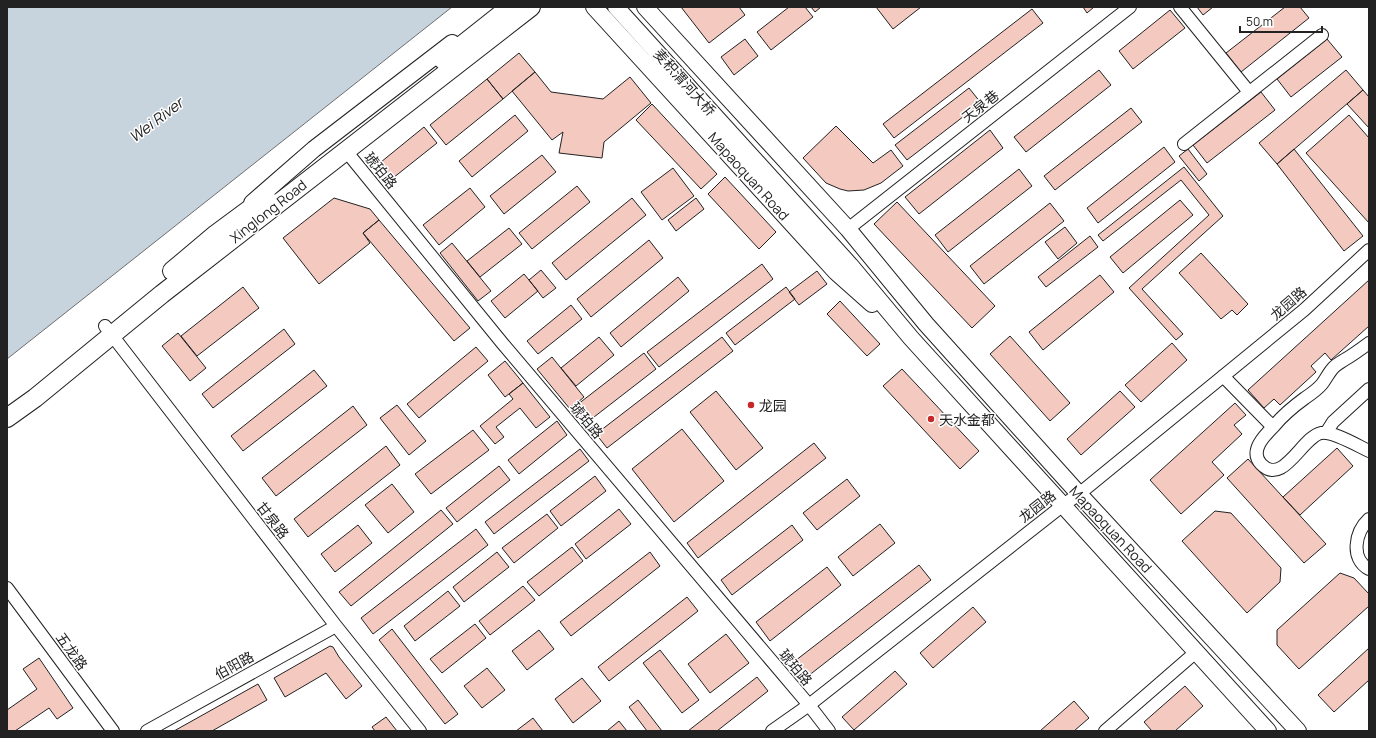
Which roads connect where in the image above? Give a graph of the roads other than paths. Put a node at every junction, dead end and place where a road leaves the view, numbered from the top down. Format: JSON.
{"nodes":[{"id":1,"x":499,"y":7,"type":"edge"},
{"id":2,"x":510,"y":7,"type":"edge"},
{"id":3,"x":531,"y":7,"type":"edge"},
{"id":4,"x":594,"y":7,"type":"edge"},
{"id":5,"x":616,"y":7,"type":"edge"},
{"id":6,"x":628,"y":7,"type":"edge"},
{"id":7,"x":645,"y":7,"type":"edge"},
{"id":8,"x":1130,"y":7,"type":"edge"},
{"id":9,"x":1180,"y":7,"type":"edge"},
{"id":10,"x":1322,"y":35,"type":"dead end"},
{"id":11,"x":1249,"y":92,"type":"junction"},
{"id":12,"x":1184,"y":144,"type":"dead end"},
{"id":13,"x":346,"y":151,"type":"junction"},
{"id":14,"x":848,"y":229,"type":"junction"},
{"id":15,"x":216,"y":234,"type":"junction"},
{"id":16,"x":1369,"y":250,"type":"edge"},
{"id":17,"x":854,"y":262,"type":"junction"},
{"id":18,"x":926,"y":324,"type":"junction"},
{"id":19,"x":108,"y":331,"type":"junction"},
{"id":20,"x":910,"y":338,"type":"junction"},
{"id":21,"x":1369,"y":343,"type":"edge"},
{"id":22,"x":1223,"y":376,"type":"junction"},
{"id":23,"x":1369,"y":389,"type":"edge"},
{"id":24,"x":7,"y":404,"type":"edge"},
{"id":25,"x":7,"y":418,"type":"edge"},
{"id":26,"x":1273,"y":426,"type":"junction"},
{"id":27,"x":1326,"y":433,"type":"junction"},
{"id":28,"x":1369,"y":451,"type":"edge"},
{"id":29,"x":1079,"y":494,"type":"junction"},
{"id":30,"x":1062,"y":506,"type":"junction"},
{"id":31,"x":1369,"y":519,"type":"edge"},
{"id":32,"x":1369,"y":569,"type":"edge"},
{"id":33,"x":7,"y":588,"type":"edge"},
{"id":34,"x":336,"y":626,"type":"junction"},
{"id":35,"x":1196,"y":652,"type":"junction"},
{"id":36,"x":809,"y":705,"type":"junction"},
{"id":37,"x":113,"y":731,"type":"edge"},
{"id":38,"x":147,"y":731,"type":"edge"},
{"id":39,"x":420,"y":731,"type":"edge"},
{"id":40,"x":772,"y":731,"type":"edge"},
{"id":41,"x":829,"y":731,"type":"edge"},
{"id":42,"x":1105,"y":731,"type":"edge"},
{"id":43,"x":1268,"y":731,"type":"edge"},
{"id":44,"x":1298,"y":731,"type":"edge"}],
"edges":[{"from":1,"to":15,"type":"main road"},
{"from":2,"to":15,"type":"highway","name":"Xinglong Road"},
{"from":3,"to":13,"type":"highway","name":"Xinglong Road"},
{"from":4,"to":20,"type":"main road","name":"Mapaoquan Road"},
{"from":5,"to":17,"type":"main road","name":"麦积渭河大桥"},
{"from":6,"to":17,"type":"main road","name":"麦积渭河大桥"},
{"from":7,"to":14,"type":"main road","name":"Mapaoquan Road"},
{"from":8,"to":14,"type":"street","name":"天泉巷"},
{"from":9,"to":11,"type":"street"},
{"from":10,"to":11,"type":"street"},
{"from":11,"to":12,"type":"street"},
{"from":13,"to":19,"type":"highway","name":"Xinglong Road"},
{"from":13,"to":36,"type":"street","name":"琥珀路"},
{"from":14,"to":18,"type":"main road","name":"Mapaoquan Road"},
{"from":15,"to":19,"type":"highway","name":"Xinglong Road"},
{"from":16,"to":22,"type":"street","name":"龙园路"},
{"from":17,"to":18,"type":"main road","name":"Mapaoquan Road"},
{"from":17,"to":20,"type":"main road","name":"Mapaoquan Road"},
{"from":18,"to":29,"type":"main road","name":"Mapaoquan Road"},
{"from":19,"to":24,"type":"highway","name":"Xinglong Road"},
{"from":19,"to":25,"type":"highway","name":"Xinglong Road"},
{"from":19,"to":34,"type":"street","name":"甘泉路"},
{"from":20,"to":30,"type":"main road","name":"Mapaoquan Road"},
{"from":21,"to":26,"type":"street"},
{"from":22,"to":26,"type":"street"},
{"from":22,"to":29,"type":"street","name":"龙园路"},
{"from":23,"to":27,"type":"street"},
{"from":26,"to":27,"type":"street"},
{"from":27,"to":28,"type":"street"},
{"from":29,"to":30,"type":"street","name":"龙园路"},
{"from":29,"to":44,"type":"main road","name":"Mapaoquan Road"},
{"from":30,"to":35,"type":"main road","name":"Mapaoquan Road"},
{"from":30,"to":36,"type":"street","name":"龙园路"},
{"from":31,"to":32,"type":"street"},
{"from":33,"to":37,"type":"street","name":"五龙路"},
{"from":34,"to":38,"type":"street","name":"伯阳路"},
{"from":34,"to":39,"type":"street","name":"甘泉路"},
{"from":35,"to":42,"type":"street"},
{"from":35,"to":43,"type":"main road","name":"Mapaoquan Road"},
{"from":36,"to":40,"type":"street","name":"龙园路"},
{"from":36,"to":41,"type":"street","name":"琥珀路"}]}
